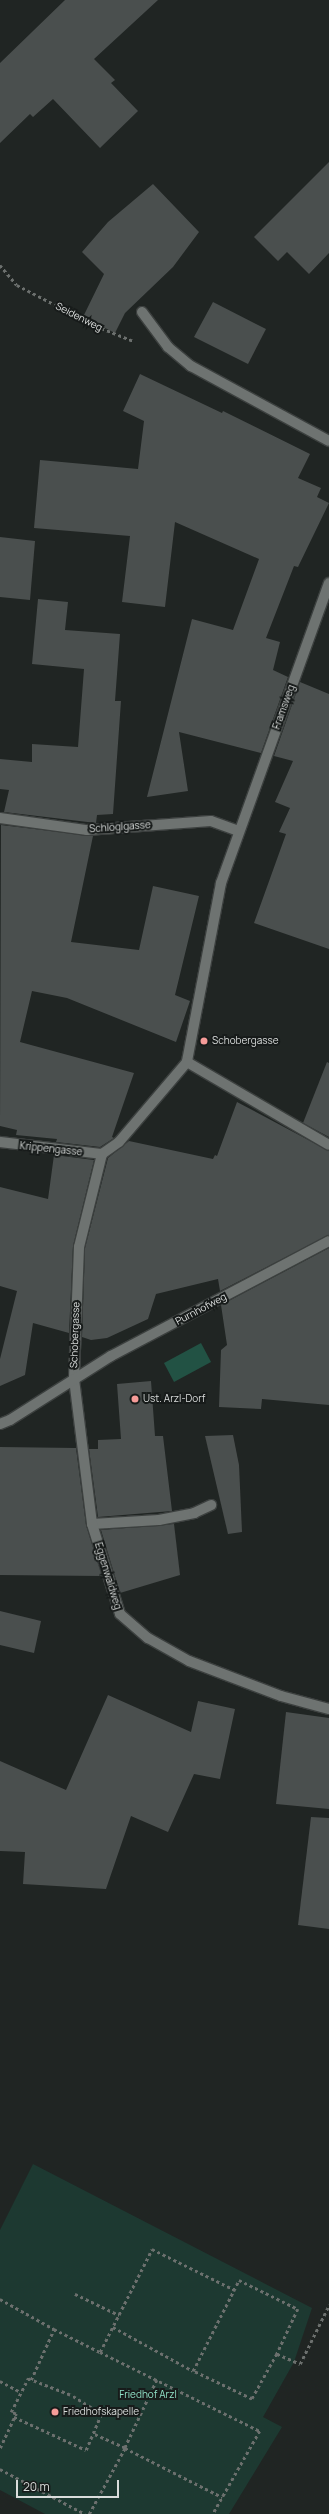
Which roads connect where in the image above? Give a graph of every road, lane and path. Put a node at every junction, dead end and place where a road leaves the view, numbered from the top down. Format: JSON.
{"nodes":[{"id":1,"x":0,"y":264,"type":"edge"},
{"id":2,"x":142,"y":312,"type":"dead end"},
{"id":3,"x":168,"y":347,"type":"junction"},
{"id":4,"x":329,"y":441,"type":"edge"},
{"id":5,"x":329,"y":583,"type":"edge"},
{"id":6,"x":0,"y":818,"type":"edge"},
{"id":7,"x":239,"y":831,"type":"junction"},
{"id":8,"x":187,"y":1062,"type":"junction"},
{"id":9,"x":0,"y":1142,"type":"edge"},
{"id":10,"x":329,"y":1145,"type":"edge"},
{"id":11,"x":102,"y":1154,"type":"junction"},
{"id":12,"x":329,"y":1241,"type":"edge"},
{"id":13,"x":74,"y":1379,"type":"junction"},
{"id":14,"x":0,"y":1424,"type":"edge"},
{"id":15,"x":212,"y":1505,"type":"dead end"},
{"id":16,"x":92,"y":1524,"type":"junction"},
{"id":17,"x":329,"y":1709,"type":"edge"},
{"id":18,"x":235,"y":2290,"type":"junction"},
{"id":19,"x":75,"y":2294,"type":"dead end"},
{"id":20,"x":0,"y":2299,"type":"edge"},
{"id":21,"x":329,"y":2305,"type":"edge"},
{"id":22,"x":119,"y":2315,"type":"junction"},
{"id":23,"x":113,"y":2327,"type":"junction"},
{"id":24,"x":54,"y":2329,"type":"junction"},
{"id":25,"x":100,"y":2352,"type":"junction"},
{"id":26,"x":277,"y":2354,"type":"junction"},
{"id":27,"x":193,"y":2371,"type":"junction"},
{"id":28,"x":31,"y":2380,"type":"junction"},
{"id":29,"x":157,"y":2380,"type":"junction"},
{"id":30,"x":0,"y":2381,"type":"edge"},
{"id":31,"x":21,"y":2392,"type":"junction"},
{"id":32,"x":14,"y":2417,"type":"junction"},
{"id":33,"x":93,"y":2434,"type":"junction"},
{"id":34,"x":0,"y":2448,"type":"edge"},
{"id":35,"x":125,"y":2448,"type":"junction"},
{"id":36,"x":0,"y":2469,"type":"edge"},
{"id":37,"x":222,"y":2497,"type":"junction"},
{"id":38,"x":85,"y":2514,"type":"edge"},
{"id":39,"x":89,"y":2514,"type":"edge"},
{"id":40,"x":213,"y":2514,"type":"edge"}],
"edges":[{"from":1,"to":3,"type":"path","name":"Seidenweg"},
{"from":2,"to":3,"type":"street"},
{"from":3,"to":4,"type":"street"},
{"from":5,"to":7,"type":"street","name":"Framsweg"},
{"from":6,"to":7,"type":"street","name":"Schlöglgasse"},
{"from":7,"to":8,"type":"street"},
{"from":8,"to":10,"type":"street"},
{"from":8,"to":11,"type":"street"},
{"from":9,"to":11,"type":"street","name":"Krippengasse"},
{"from":11,"to":13,"type":"street","name":"Schobergasse"},
{"from":12,"to":13,"type":"street","name":"Purnhofweg"},
{"from":13,"to":14,"type":"street","name":"Purnhofweg"},
{"from":13,"to":16,"type":"street","name":"Eggenwaldweg"},
{"from":15,"to":16,"type":"street"},
{"from":16,"to":17,"type":"street","name":"Eggenwaldweg"},
{"from":18,"to":22,"type":"path"},
{"from":18,"to":26,"type":"path"},
{"from":18,"to":27,"type":"path"},
{"from":19,"to":22,"type":"path"},
{"from":20,"to":24,"type":"path"},
{"from":21,"to":26,"type":"path"},
{"from":22,"to":23,"type":"path"},
{"from":23,"to":25,"type":"path"},
{"from":23,"to":27,"type":"path"},
{"from":24,"to":25,"type":"path"},
{"from":24,"to":28,"type":"path"},
{"from":25,"to":29,"type":"path"},
{"from":26,"to":27,"type":"path"},
{"from":28,"to":31,"type":"path"},
{"from":28,"to":33,"type":"path"},
{"from":29,"to":35,"type":"path"},
{"from":29,"to":37,"type":"path"},
{"from":30,"to":31,"type":"path"},
{"from":31,"to":32,"type":"path"},
{"from":32,"to":33,"type":"path"},
{"from":32,"to":34,"type":"path"},
{"from":33,"to":35,"type":"path"},
{"from":35,"to":37,"type":"path"},
{"from":35,"to":39,"type":"path"},
{"from":36,"to":38,"type":"path"},
{"from":37,"to":40,"type":"path"}]}
